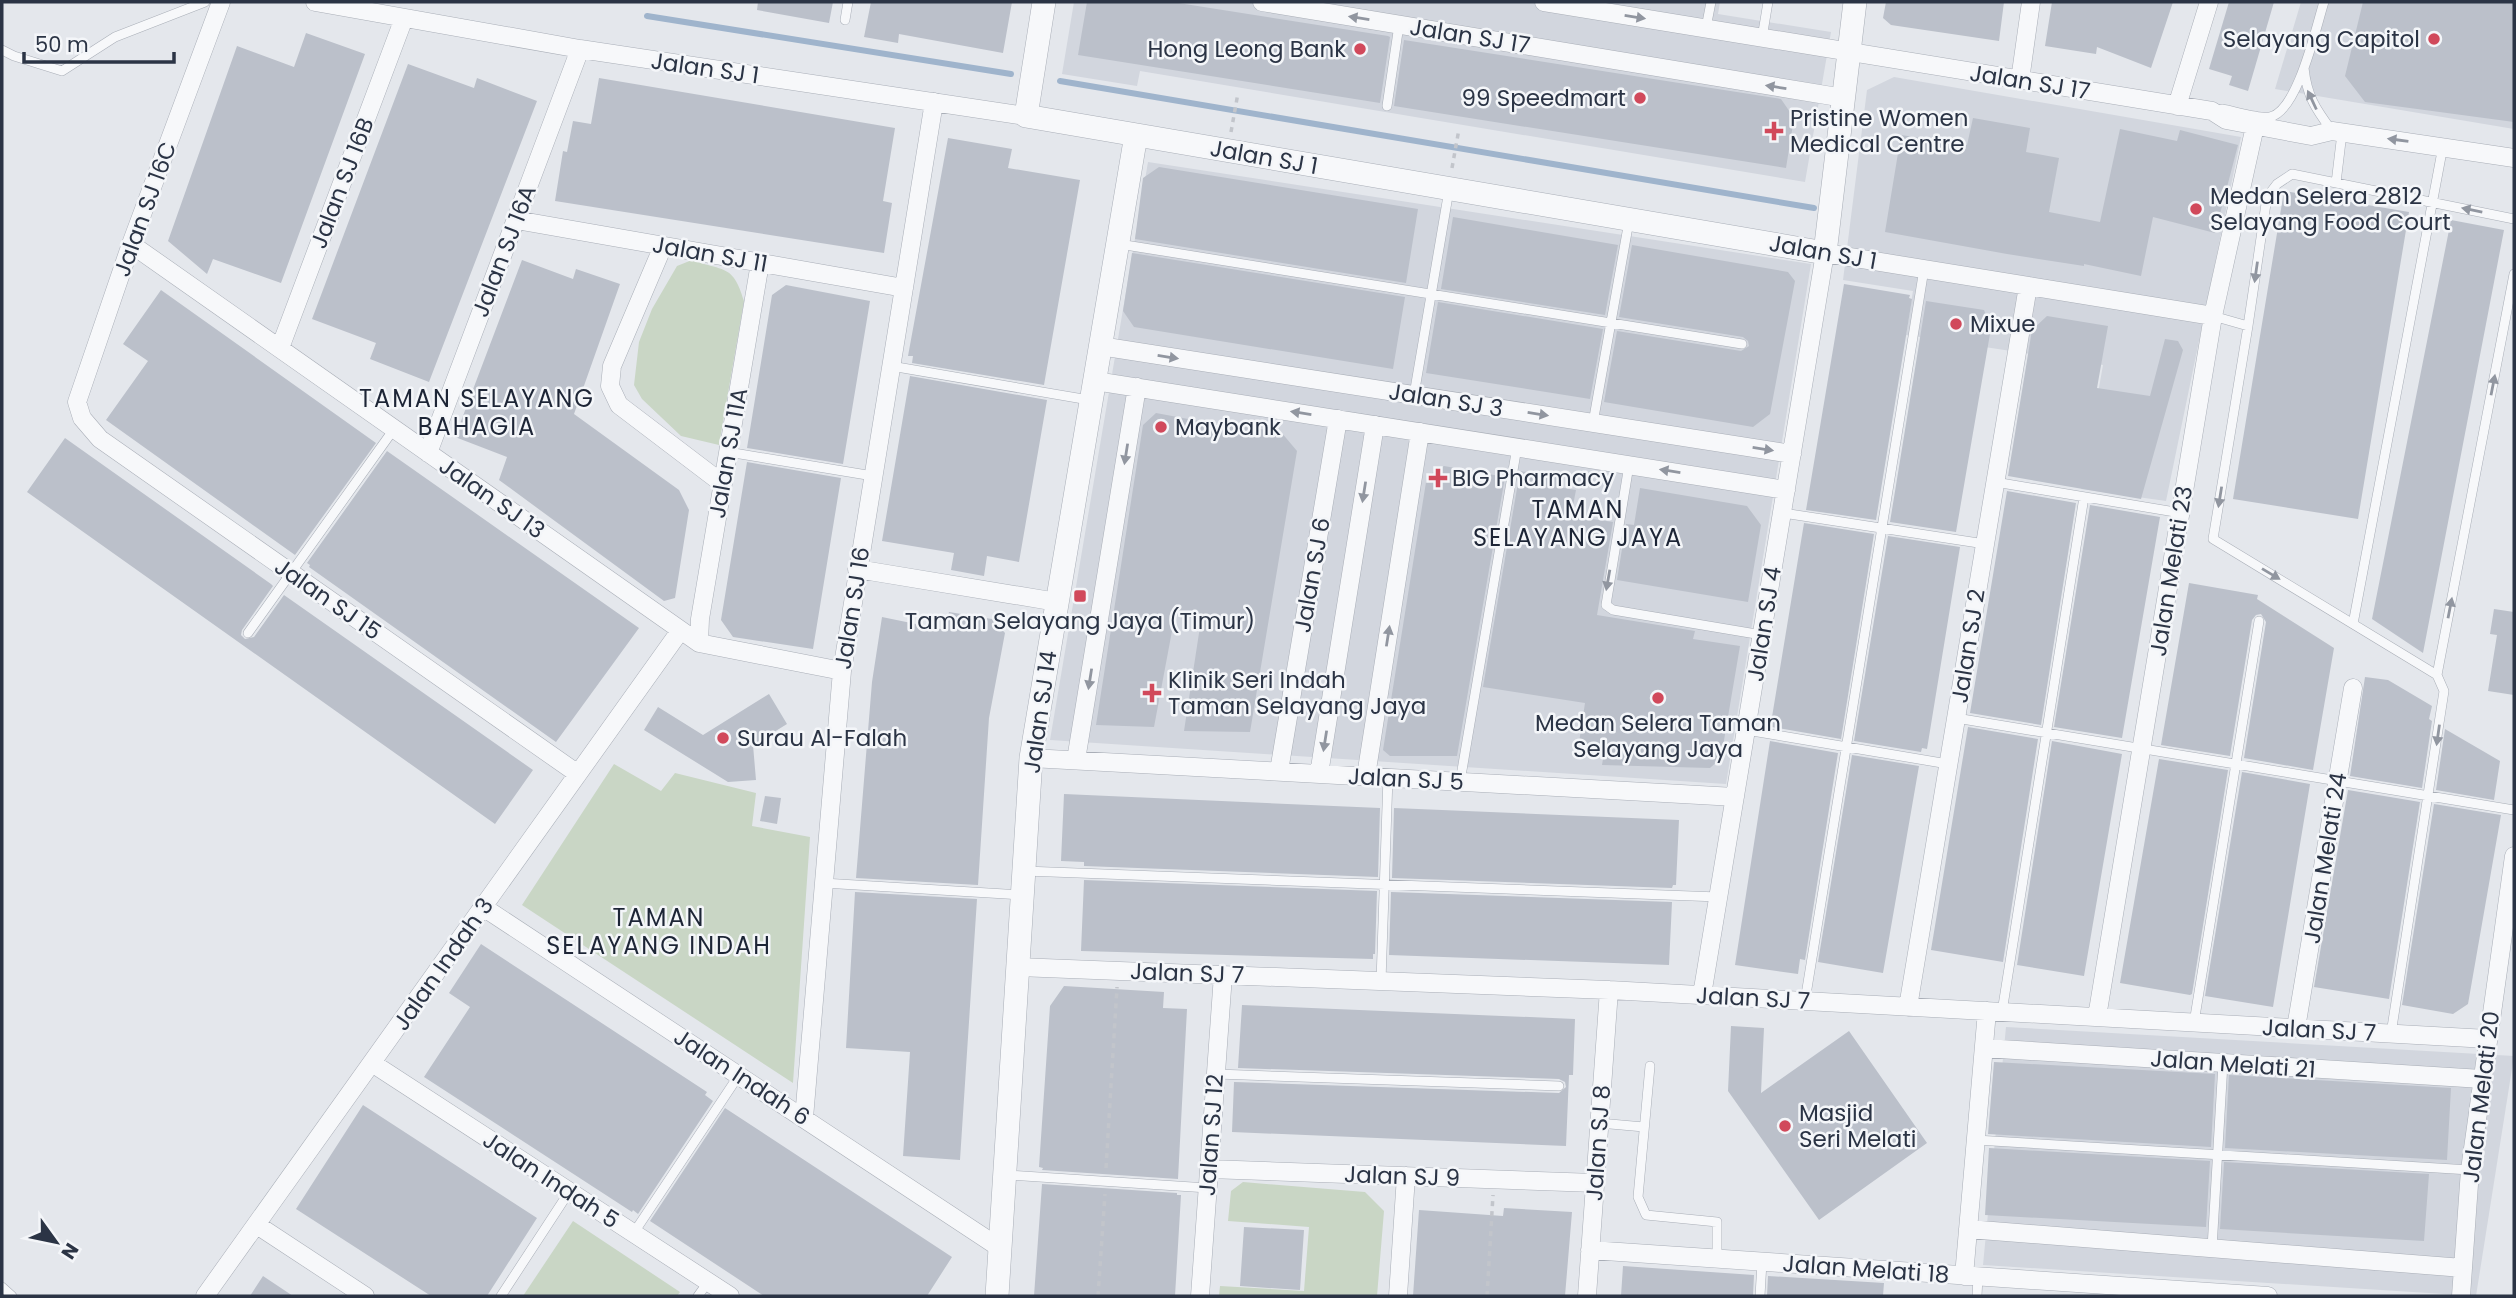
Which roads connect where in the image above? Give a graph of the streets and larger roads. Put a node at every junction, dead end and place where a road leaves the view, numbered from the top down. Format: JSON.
{"nodes":[{"id":1,"x":221,"y":2,"type":"edge"},
{"id":2,"x":315,"y":2,"type":"edge"},
{"id":3,"x":1044,"y":2,"type":"edge"},
{"id":4,"x":1262,"y":2,"type":"edge"},
{"id":5,"x":1544,"y":2,"type":"edge"},
{"id":6,"x":1855,"y":2,"type":"edge"},
{"id":7,"x":2031,"y":2,"type":"edge"},
{"id":8,"x":2209,"y":2,"type":"edge"},
{"id":9,"x":404,"y":18,"type":"junction"},
{"id":10,"x":580,"y":49,"type":"junction"},
{"id":11,"x":1849,"y":52,"type":"junction"},
{"id":12,"x":2020,"y":80,"type":"junction"},
{"id":13,"x":1844,"y":98,"type":"junction"},
{"id":14,"x":934,"y":102,"type":"junction"},
{"id":15,"x":2177,"y":106,"type":"junction"},
{"id":16,"x":1026,"y":116,"type":"junction"},
{"id":17,"x":2255,"y":126,"type":"junction"},
{"id":18,"x":1136,"y":135,"type":"junction"},
{"id":19,"x":2514,"y":158,"type":"edge"},
{"id":20,"x":516,"y":220,"type":"junction"},
{"id":21,"x":131,"y":244,"type":"junction"},
{"id":22,"x":663,"y":246,"type":"junction"},
{"id":23,"x":1825,"y":253,"type":"junction"},
{"id":24,"x":760,"y":263,"type":"junction"},
{"id":25,"x":2028,"y":286,"type":"junction"},
{"id":26,"x":904,"y":288,"type":"junction"},
{"id":27,"x":2213,"y":316,"type":"junction"},
{"id":28,"x":1100,"y":346,"type":"junction"},
{"id":29,"x":280,"y":348,"type":"junction"},
{"id":30,"x":1137,"y":387,"type":"junction"},
{"id":31,"x":1093,"y":390,"type":"junction"},
{"id":32,"x":82,"y":418,"type":"joint"},
{"id":33,"x":1338,"y":419,"type":"junction"},
{"id":34,"x":1375,"y":425,"type":"junction"},
{"id":35,"x":1420,"y":432,"type":"junction"},
{"id":36,"x":428,"y":453,"type":"junction"},
{"id":37,"x":1792,"y":454,"type":"junction"},
{"id":38,"x":723,"y":484,"type":"junction"},
{"id":39,"x":1786,"y":490,"type":"junction"},
{"id":40,"x":857,"y":569,"type":"junction"},
{"id":41,"x":1057,"y":602,"type":"junction"},
{"id":42,"x":680,"y":631,"type":"junction"},
{"id":43,"x":699,"y":643,"type":"junction"},
{"id":44,"x":842,"y":671,"type":"junction"},
{"id":45,"x":2353,"y":688,"type":"dead end"},
{"id":46,"x":1031,"y":758,"type":"junction"},
{"id":47,"x":1076,"y":760,"type":"junction"},
{"id":48,"x":1279,"y":771,"type":"junction"},
{"id":49,"x":579,"y":774,"type":"junction"},
{"id":50,"x":1320,"y":774,"type":"junction"},
{"id":51,"x":1366,"y":776,"type":"junction"},
{"id":52,"x":1735,"y":797,"type":"junction"},
{"id":53,"x":2514,"y":856,"type":"edge"},
{"id":54,"x":483,"y":907,"type":"junction"},
{"id":55,"x":1018,"y":967,"type":"junction"},
{"id":56,"x":1223,"y":975,"type":"junction"},
{"id":57,"x":1609,"y":990,"type":"junction"},
{"id":58,"x":1702,"y":995,"type":"junction"},
{"id":59,"x":1908,"y":1007,"type":"junction"},
{"id":60,"x":1994,"y":1012,"type":"junction"},
{"id":61,"x":2097,"y":1017,"type":"junction"},
{"id":62,"x":2296,"y":1028,"type":"junction"},
{"id":63,"x":2488,"y":1039,"type":"junction"},
{"id":64,"x":1984,"y":1048,"type":"junction"},
{"id":65,"x":372,"y":1063,"type":"junction"},
{"id":66,"x":2482,"y":1079,"type":"junction"},
{"id":67,"x":804,"y":1118,"type":"junction"},
{"id":68,"x":1209,"y":1169,"type":"junction"},
{"id":69,"x":1406,"y":1176,"type":"junction"},
{"id":70,"x":1595,"y":1183,"type":"junction"},
{"id":71,"x":257,"y":1225,"type":"junction"},
{"id":72,"x":1968,"y":1228,"type":"junction"},
{"id":73,"x":1000,"y":1248,"type":"junction"},
{"id":74,"x":1590,"y":1250,"type":"junction"},
{"id":75,"x":2462,"y":1268,"type":"junction"},
{"id":76,"x":1971,"y":1276,"type":"junction"},
{"id":77,"x":703,"y":1289,"type":"edge"},
{"id":78,"x":205,"y":1296,"type":"edge"},
{"id":79,"x":365,"y":1296,"type":"edge"},
{"id":80,"x":730,"y":1296,"type":"edge"},
{"id":81,"x":998,"y":1296,"type":"edge"},
{"id":82,"x":1200,"y":1296,"type":"edge"},
{"id":83,"x":1398,"y":1296,"type":"edge"},
{"id":84,"x":1587,"y":1296,"type":"edge"},
{"id":85,"x":2266,"y":1296,"type":"edge"},
{"id":86,"x":2461,"y":1296,"type":"edge"}],
"edges":[{"from":1,"to":21,"type":"street","name":"Jalan SJ 16C"},
{"from":2,"to":9,"type":"street","name":"Jalan SJ 1"},
{"from":3,"to":16,"type":"street"},
{"from":13,"to":4,"type":"street","name":"Jalan SJ 17","one_way":true},
{"from":5,"to":11,"type":"street","name":"Jalan SJ 17","one_way":true},
{"from":6,"to":11,"type":"street"},
{"from":7,"to":12,"type":"street"},
{"from":8,"to":15,"type":"street"},
{"from":9,"to":10,"type":"street","name":"Jalan SJ 1"},
{"from":9,"to":29,"type":"street","name":"Jalan SJ 16B"},
{"from":10,"to":14,"type":"street","name":"Jalan SJ 1"},
{"from":10,"to":20,"type":"street","name":"Jalan SJ 16A"},
{"from":11,"to":12,"type":"street","name":"Jalan SJ 17"},
{"from":11,"to":13,"type":"street"},
{"from":12,"to":15,"type":"street","name":"Jalan SJ 17"},
{"from":13,"to":23,"type":"street"},
{"from":14,"to":16,"type":"street","name":"Jalan SJ 1"},
{"from":14,"to":26,"type":"street","name":"Jalan SJ 16"},
{"from":15,"to":17,"type":"street","name":"Jalan SJ 17"},
{"from":16,"to":18,"type":"street","name":"Jalan SJ 1"},
{"from":19,"to":17,"type":"street","name":"Jalan SJ 17","one_way":true},
{"from":17,"to":27,"type":"street","name":"Jalan Melati 23"},
{"from":18,"to":23,"type":"street","name":"Jalan SJ 1"},
{"from":18,"to":28,"type":"street","name":"Jalan SJ 14"},
{"from":20,"to":22,"type":"street","name":"Jalan SJ 11"},
{"from":20,"to":36,"type":"street","name":"Jalan SJ 16A"},
{"from":21,"to":29,"type":"street","name":"Jalan SJ 13"},
{"from":21,"to":32,"type":"street","name":"Jalan SJ 16C"},
{"from":22,"to":24,"type":"street","name":"Jalan SJ 11"},
{"from":22,"to":38,"type":"street"},
{"from":23,"to":25,"type":"street","name":"Jalan SJ 1"},
{"from":23,"to":37,"type":"street","name":"Jalan SJ 4"},
{"from":24,"to":26,"type":"street","name":"Jalan SJ 11"},
{"from":24,"to":38,"type":"street","name":"Jalan SJ 11A"},
{"from":25,"to":27,"type":"street","name":"Jalan SJ 1"},
{"from":25,"to":59,"type":"street","name":"Jalan SJ 2"},
{"from":26,"to":40,"type":"street","name":"Jalan SJ 16"},
{"from":27,"to":61,"type":"street","name":"Jalan Melati 23"},
{"from":28,"to":31,"type":"street","name":"Jalan SJ 14"},
{"from":28,"to":37,"type":"street","name":"Jalan SJ 3","one_way":true},
{"from":29,"to":36,"type":"street","name":"Jalan SJ 13"},
{"from":30,"to":31,"type":"street","name":"Jalan SJ 3"},
{"from":33,"to":30,"type":"street","name":"Jalan SJ 3","one_way":true},
{"from":30,"to":47,"type":"street","one_way":true},
{"from":31,"to":41,"type":"street","name":"Jalan SJ 14"},
{"from":32,"to":49,"type":"street","name":"Jalan SJ 15"},
{"from":33,"to":34,"type":"street","name":"Jalan SJ 3"},
{"from":33,"to":48,"type":"street","name":"Jalan SJ 6"},
{"from":34,"to":35,"type":"street","name":"Jalan SJ 3"},
{"from":34,"to":50,"type":"street","one_way":true},
{"from":39,"to":35,"type":"street","name":"Jalan SJ 3","one_way":true},
{"from":51,"to":35,"type":"street","one_way":true},
{"from":36,"to":42,"type":"street","name":"Jalan SJ 13"},
{"from":37,"to":39,"type":"street","name":"Jalan SJ 4"},
{"from":38,"to":43,"type":"street","name":"Jalan SJ 11A"},
{"from":39,"to":52,"type":"street","name":"Jalan SJ 4"},
{"from":40,"to":41,"type":"street"},
{"from":40,"to":44,"type":"street","name":"Jalan SJ 16"},
{"from":41,"to":46,"type":"street","name":"Jalan SJ 14"},
{"from":42,"to":43,"type":"street","name":"Jalan SJ 13"},
{"from":42,"to":49,"type":"street","name":"Jalan Indah 3"},
{"from":43,"to":44,"type":"street","name":"Jalan SJ 13"},
{"from":44,"to":67,"type":"street","name":"Jalan SJ 16"},
{"from":45,"to":62,"type":"street","name":"Jalan Melati 24"},
{"from":46,"to":47,"type":"street","name":"Jalan SJ 5"},
{"from":46,"to":55,"type":"street","name":"Jalan SJ 14"},
{"from":47,"to":48,"type":"street","name":"Jalan SJ 5"},
{"from":48,"to":50,"type":"street","name":"Jalan SJ 5"},
{"from":49,"to":54,"type":"street","name":"Jalan Indah 3"},
{"from":50,"to":51,"type":"street","name":"Jalan SJ 5"},
{"from":51,"to":52,"type":"street","name":"Jalan SJ 5"},
{"from":52,"to":58,"type":"street","name":"Jalan SJ 4"},
{"from":53,"to":63,"type":"street","name":"Jalan Melati 20"},
{"from":54,"to":65,"type":"street","name":"Jalan Indah 3"},
{"from":54,"to":67,"type":"street","name":"Jalan Indah 6"},
{"from":55,"to":56,"type":"street","name":"Jalan SJ 7"},
{"from":55,"to":73,"type":"street","name":"Jalan SJ 14"},
{"from":56,"to":57,"type":"street","name":"Jalan SJ 7"},
{"from":56,"to":68,"type":"street","name":"Jalan SJ 12"},
{"from":57,"to":58,"type":"street","name":"Jalan SJ 7"},
{"from":57,"to":70,"type":"street","name":"Jalan SJ 8"},
{"from":58,"to":59,"type":"street","name":"Jalan SJ 7"},
{"from":59,"to":60,"type":"street","name":"Jalan SJ 7"},
{"from":60,"to":61,"type":"street","name":"Jalan SJ 7"},
{"from":60,"to":64,"type":"street"},
{"from":61,"to":62,"type":"street","name":"Jalan SJ 7"},
{"from":62,"to":63,"type":"street","name":"Jalan SJ 7"},
{"from":63,"to":66,"type":"street","name":"Jalan Melati 20"},
{"from":64,"to":66,"type":"street","name":"Jalan Melati 21"},
{"from":64,"to":72,"type":"street"},
{"from":65,"to":71,"type":"street","name":"Jalan Indah 3"},
{"from":65,"to":77,"type":"street","name":"Jalan Indah 5"},
{"from":66,"to":75,"type":"street","name":"Jalan Melati 20"},
{"from":67,"to":73,"type":"street","name":"Jalan Indah 6"},
{"from":68,"to":69,"type":"street","name":"Jalan SJ 9"},
{"from":68,"to":82,"type":"street","name":"Jalan SJ 12"},
{"from":69,"to":70,"type":"street","name":"Jalan SJ 9"},
{"from":69,"to":83,"type":"street"},
{"from":70,"to":74,"type":"street","name":"Jalan SJ 8"},
{"from":71,"to":78,"type":"street","name":"Jalan Indah 3"},
{"from":71,"to":79,"type":"street"},
{"from":72,"to":75,"type":"street"},
{"from":72,"to":76,"type":"street"},
{"from":73,"to":81,"type":"street","name":"Jalan SJ 14"},
{"from":74,"to":76,"type":"street","name":"Jalan Melati 18"},
{"from":74,"to":84,"type":"street","name":"Jalan SJ 8"},
{"from":75,"to":86,"type":"street","name":"Jalan Melati 20"},
{"from":76,"to":85,"type":"street","name":"Jalan Melati 18"},
{"from":77,"to":80,"type":"street","name":"Jalan Indah 5"}]}
